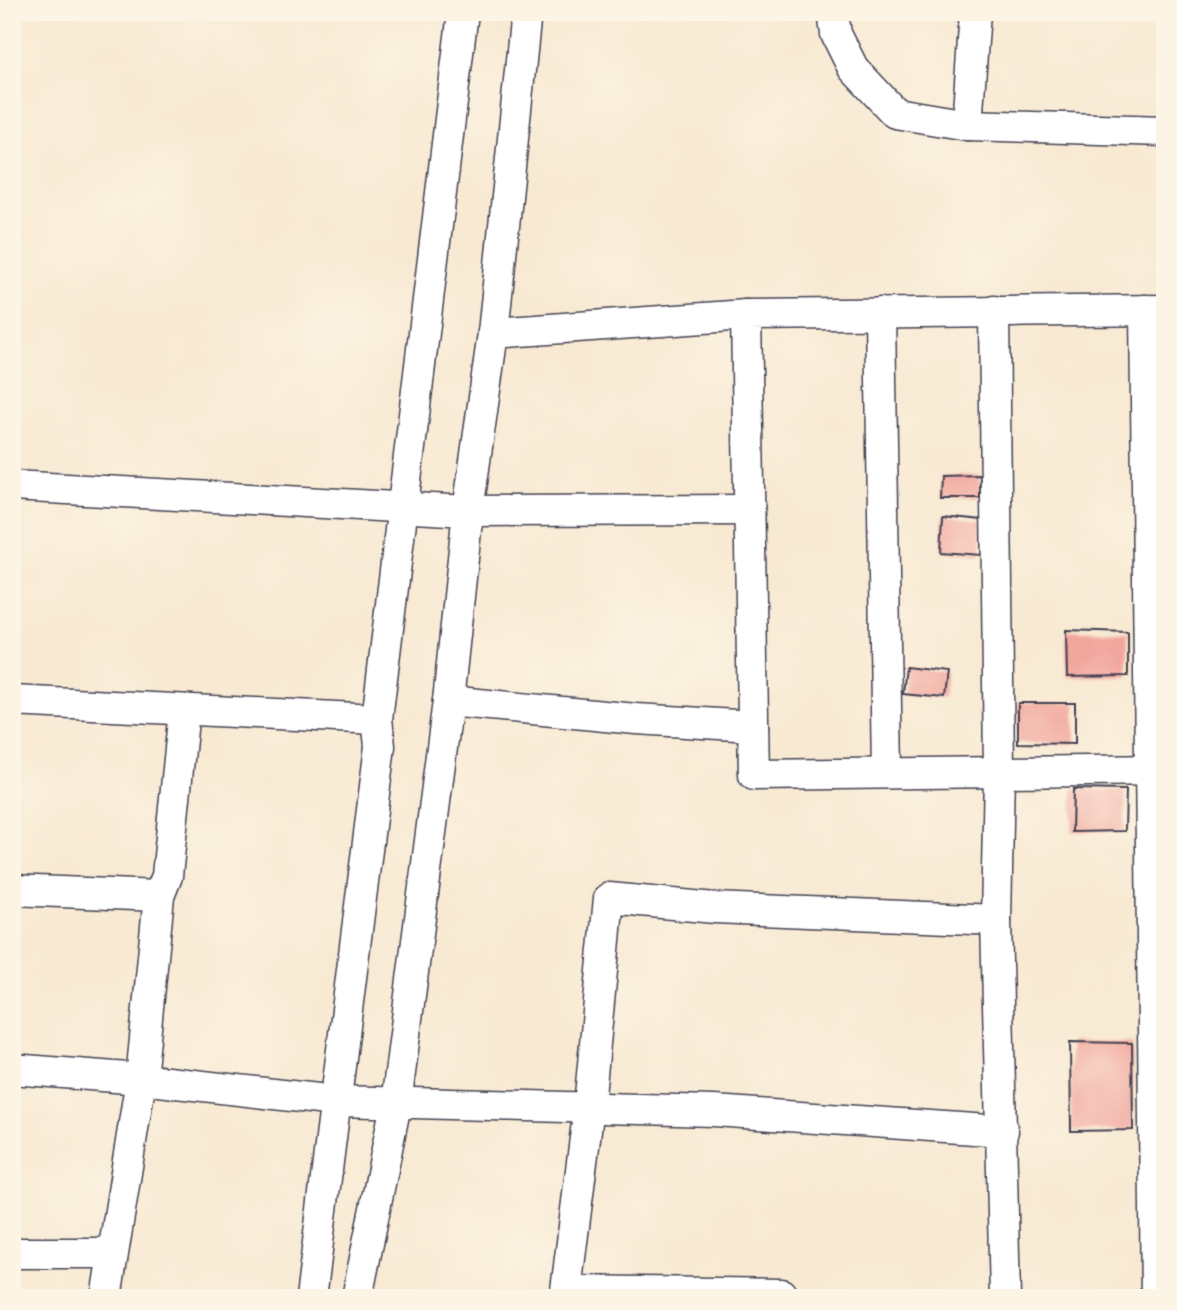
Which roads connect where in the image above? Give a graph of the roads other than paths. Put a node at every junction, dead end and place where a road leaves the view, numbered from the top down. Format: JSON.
{"nodes":[{"id":1,"x":463,"y":12,"type":"edge"},
{"id":2,"x":526,"y":12,"type":"edge"},
{"id":3,"x":833,"y":12,"type":"edge"},
{"id":4,"x":975,"y":12,"type":"edge"},
{"id":5,"x":967,"y":125,"type":"junction"},
{"id":6,"x":1165,"y":131,"type":"edge"},
{"id":7,"x":1155,"y":310,"type":"edge"},
{"id":8,"x":994,"y":311,"type":"junction"},
{"id":9,"x":880,"y":313,"type":"junction"},
{"id":10,"x":746,"y":315,"type":"junction"},
{"id":11,"x":493,"y":333,"type":"junction"},
{"id":12,"x":12,"y":486,"type":"edge"},
{"id":13,"x":404,"y":507,"type":"junction"},
{"id":14,"x":749,"y":510,"type":"junction"},
{"id":15,"x":468,"y":511,"type":"junction"},
{"id":16,"x":12,"y":701,"type":"edge"},
{"id":17,"x":448,"y":701,"type":"junction"},
{"id":18,"x":184,"y":710,"type":"junction"},
{"id":19,"x":377,"y":719,"type":"junction"},
{"id":20,"x":753,"y":726,"type":"junction"},
{"id":21,"x":1157,"y":770,"type":"edge"},
{"id":22,"x":999,"y":772,"type":"junction"},
{"id":23,"x":887,"y":773,"type":"junction"},
{"id":24,"x":12,"y":890,"type":"edge"},
{"id":25,"x":159,"y":896,"type":"junction"},
{"id":26,"x":996,"y":920,"type":"junction"},
{"id":27,"x":12,"y":1069,"type":"edge"},
{"id":28,"x":141,"y":1079,"type":"junction"},
{"id":29,"x":336,"y":1101,"type":"junction"},
{"id":30,"x":396,"y":1104,"type":"junction"},
{"id":31,"x":589,"y":1106,"type":"junction"},
{"id":32,"x":1003,"y":1131,"type":"junction"},
{"id":33,"x":12,"y":1253,"type":"edge"},
{"id":34,"x":111,"y":1253,"type":"junction"},
{"id":35,"x":565,"y":1294,"type":"edge"},
{"id":36,"x":781,"y":1294,"type":"dead end"},
{"id":37,"x":106,"y":1298,"type":"edge"},
{"id":38,"x":311,"y":1298,"type":"edge"},
{"id":39,"x":357,"y":1298,"type":"edge"},
{"id":40,"x":1005,"y":1298,"type":"edge"},
{"id":41,"x":1156,"y":1298,"type":"edge"}],
"edges":[{"from":1,"to":13,"type":"street"},
{"from":2,"to":11,"type":"street"},
{"from":3,"to":5,"type":"street"},
{"from":4,"to":5,"type":"street"},
{"from":5,"to":6,"type":"street"},
{"from":7,"to":8,"type":"street"},
{"from":7,"to":21,"type":"street"},
{"from":8,"to":9,"type":"street"},
{"from":8,"to":22,"type":"street"},
{"from":9,"to":10,"type":"street"},
{"from":9,"to":23,"type":"street"},
{"from":10,"to":11,"type":"street"},
{"from":10,"to":14,"type":"street"},
{"from":11,"to":15,"type":"street"},
{"from":12,"to":13,"type":"street"},
{"from":13,"to":15,"type":"street"},
{"from":13,"to":19,"type":"street"},
{"from":14,"to":15,"type":"street"},
{"from":14,"to":20,"type":"street"},
{"from":15,"to":17,"type":"street"},
{"from":16,"to":18,"type":"street"},
{"from":17,"to":20,"type":"street"},
{"from":17,"to":30,"type":"street"},
{"from":18,"to":19,"type":"street"},
{"from":18,"to":25,"type":"street"},
{"from":19,"to":29,"type":"street"},
{"from":20,"to":23,"type":"street"},
{"from":21,"to":22,"type":"street"},
{"from":21,"to":41,"type":"street"},
{"from":22,"to":23,"type":"street"},
{"from":22,"to":26,"type":"street"},
{"from":24,"to":25,"type":"street"},
{"from":25,"to":28,"type":"street"},
{"from":26,"to":31,"type":"street"},
{"from":26,"to":32,"type":"street"},
{"from":27,"to":28,"type":"street"},
{"from":28,"to":29,"type":"street"},
{"from":28,"to":34,"type":"street"},
{"from":29,"to":30,"type":"street"},
{"from":29,"to":38,"type":"street"},
{"from":30,"to":31,"type":"street"},
{"from":30,"to":39,"type":"street"},
{"from":31,"to":32,"type":"street"},
{"from":31,"to":35,"type":"street"},
{"from":32,"to":40,"type":"street"},
{"from":33,"to":34,"type":"street"},
{"from":34,"to":37,"type":"street"},
{"from":35,"to":36,"type":"street"}]}
